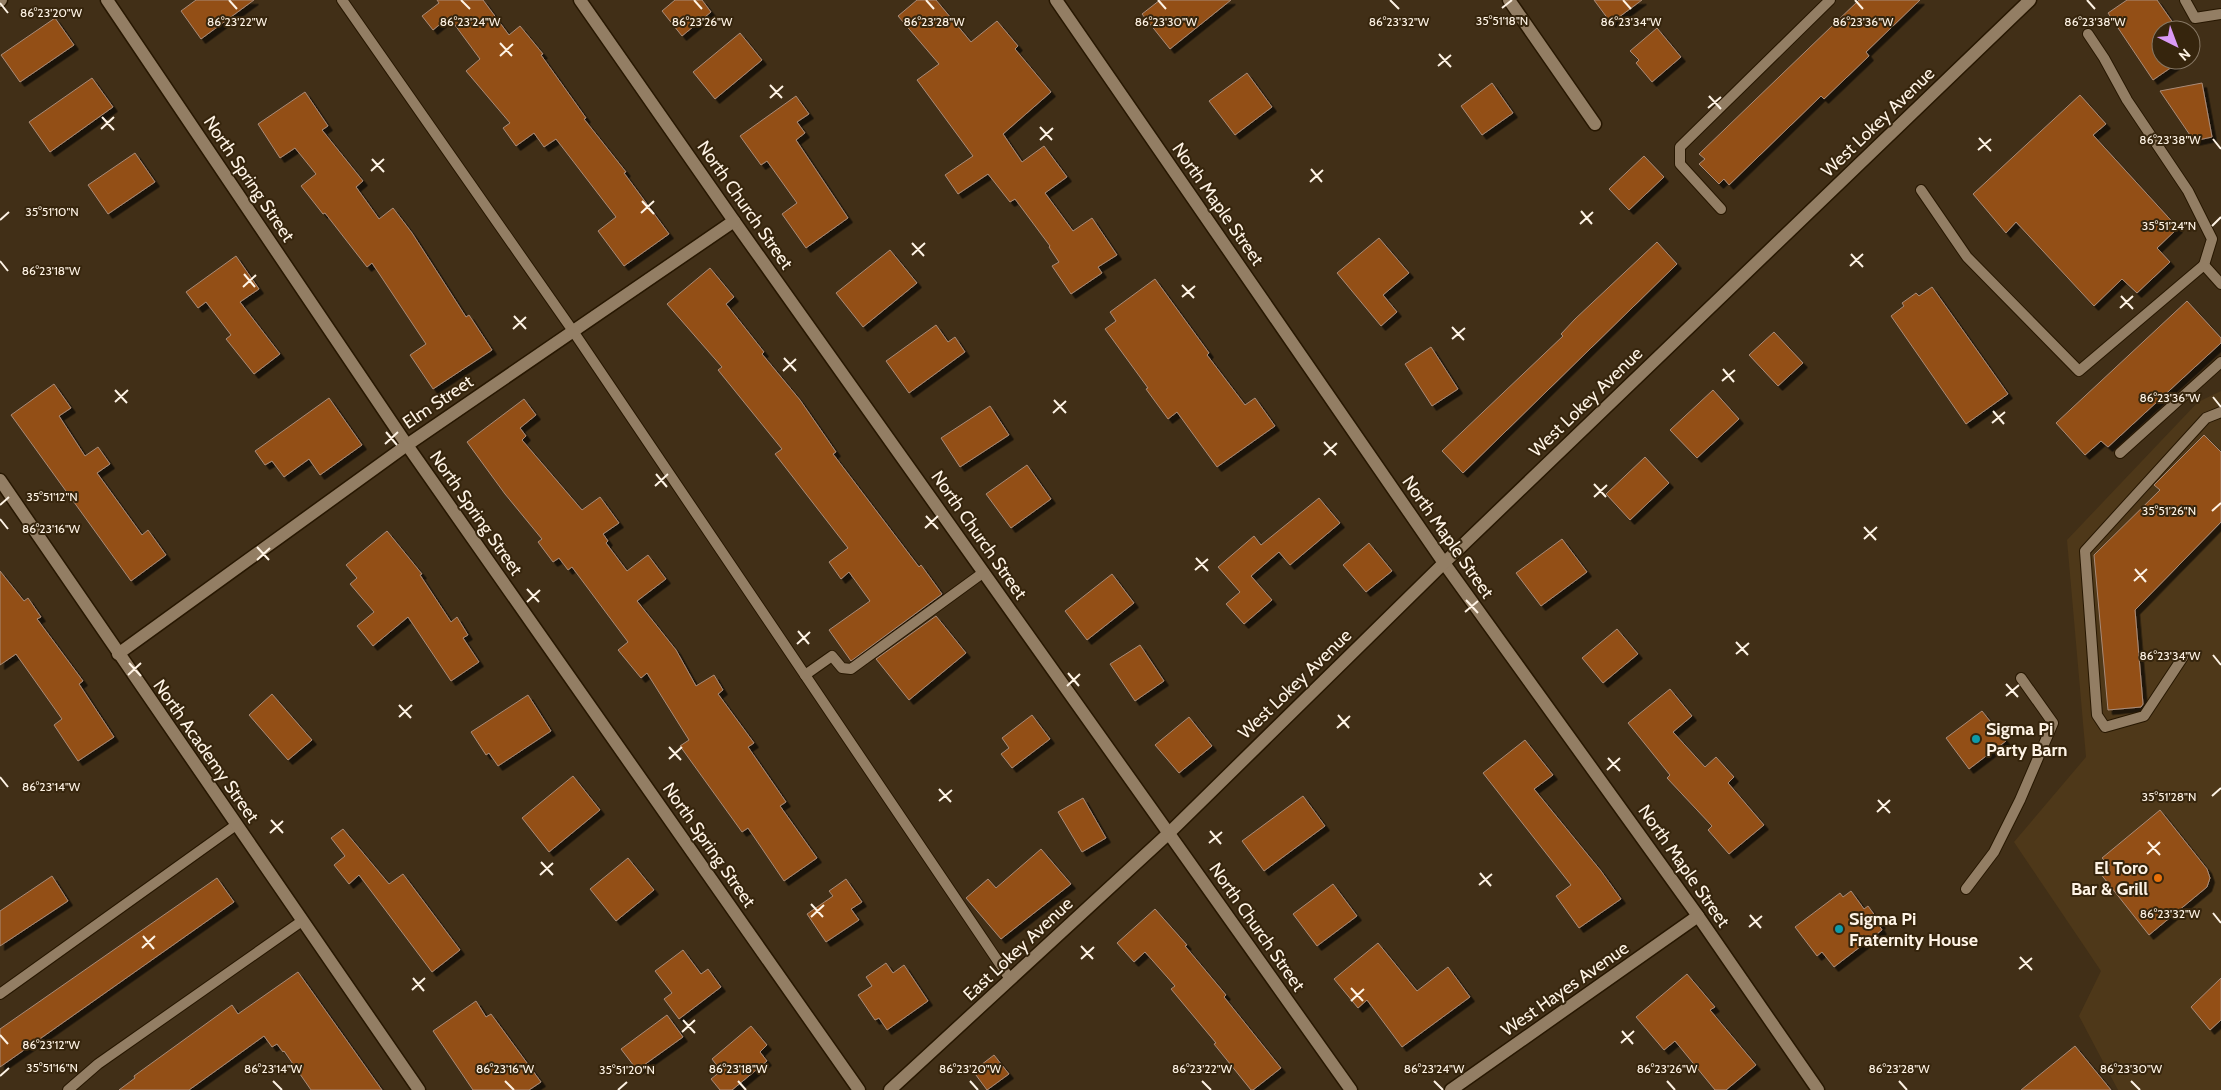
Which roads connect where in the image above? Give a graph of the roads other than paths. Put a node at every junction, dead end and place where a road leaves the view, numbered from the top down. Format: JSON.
{"nodes":[{"id":1,"x":107,"y":0,"type":"edge"},
{"id":2,"x":342,"y":0,"type":"edge"},
{"id":3,"x":580,"y":0,"type":"edge"},
{"id":4,"x":1056,"y":0,"type":"edge"},
{"id":5,"x":1509,"y":0,"type":"edge"},
{"id":6,"x":1830,"y":0,"type":"edge"},
{"id":7,"x":2030,"y":0,"type":"edge"},
{"id":8,"x":2185,"y":0,"type":"edge"},
{"id":9,"x":2221,"y":14,"type":"edge"},
{"id":10,"x":2088,"y":34,"type":"dead end"},
{"id":11,"x":1595,"y":124,"type":"dead end"},
{"id":12,"x":1921,"y":190,"type":"dead end"},
{"id":13,"x":1720,"y":210,"type":"dead end"},
{"id":14,"x":734,"y":221,"type":"junction"},
{"id":15,"x":2204,"y":265,"type":"junction"},
{"id":16,"x":2221,"y":284,"type":"edge"},
{"id":17,"x":573,"y":331,"type":"junction"},
{"id":18,"x":2221,"y":362,"type":"edge"},
{"id":19,"x":2221,"y":412,"type":"edge"},
{"id":20,"x":407,"y":445,"type":"junction"},
{"id":21,"x":2120,"y":453,"type":"dead end"},
{"id":22,"x":1,"y":482,"type":"edge"},
{"id":23,"x":1444,"y":563,"type":"junction"},
{"id":24,"x":984,"y":572,"type":"junction"},
{"id":25,"x":118,"y":654,"type":"junction"},
{"id":26,"x":2183,"y":657,"type":"dead end"},
{"id":27,"x":805,"y":675,"type":"junction"},
{"id":28,"x":2021,"y":678,"type":"dead end"},
{"id":29,"x":236,"y":824,"type":"junction"},
{"id":30,"x":1169,"y":833,"type":"junction"},
{"id":31,"x":1966,"y":889,"type":"dead end"},
{"id":32,"x":1698,"y":916,"type":"junction"},
{"id":33,"x":302,"y":921,"type":"junction"},
{"id":34,"x":1010,"y":979,"type":"junction"},
{"id":35,"x":0,"y":994,"type":"edge"},
{"id":36,"x":68,"y":1090,"type":"edge"},
{"id":37,"x":419,"y":1090,"type":"edge"},
{"id":38,"x":859,"y":1090,"type":"edge"},
{"id":39,"x":890,"y":1090,"type":"edge"},
{"id":40,"x":1351,"y":1090,"type":"edge"},
{"id":41,"x":1451,"y":1090,"type":"edge"},
{"id":42,"x":1818,"y":1090,"type":"edge"}],
"edges":[{"from":1,"to":20,"type":"street","name":"North Spring Street"},
{"from":2,"to":17,"type":"lane"},
{"from":3,"to":14,"type":"street","name":"North Church Street"},
{"from":4,"to":23,"type":"street","name":"North Maple Street"},
{"from":5,"to":11,"type":"street"},
{"from":6,"to":13,"type":"lane"},
{"from":7,"to":23,"type":"street","name":"West Lokey Avenue"},
{"from":8,"to":9,"type":"lane"},
{"from":10,"to":15,"type":"lane"},
{"from":12,"to":15,"type":"lane"},
{"from":14,"to":17,"type":"street","name":"Elm Street"},
{"from":14,"to":24,"type":"street","name":"North Church Street"},
{"from":15,"to":16,"type":"lane"},
{"from":17,"to":20,"type":"street","name":"Elm Street"},
{"from":17,"to":27,"type":"lane"},
{"from":18,"to":21,"type":"lane"},
{"from":19,"to":26,"type":"lane"},
{"from":20,"to":25,"type":"street","name":"Elm Street"},
{"from":20,"to":38,"type":"street","name":"North Spring Street"},
{"from":22,"to":25,"type":"street","name":"North Academy Street"},
{"from":23,"to":30,"type":"street","name":"West Lokey Avenue"},
{"from":23,"to":32,"type":"street","name":"North Maple Street"},
{"from":24,"to":27,"type":"lane"},
{"from":24,"to":30,"type":"street","name":"North Church Street"},
{"from":25,"to":29,"type":"street","name":"North Academy Street"},
{"from":27,"to":34,"type":"lane"},
{"from":28,"to":31,"type":"lane"},
{"from":29,"to":33,"type":"street","name":"North Academy Street"},
{"from":29,"to":35,"type":"lane"},
{"from":30,"to":34,"type":"street","name":"East Lokey Avenue"},
{"from":30,"to":40,"type":"street","name":"North Church Street"},
{"from":32,"to":41,"type":"street","name":"West Hayes Avenue"},
{"from":32,"to":42,"type":"street","name":"North Maple Street"},
{"from":33,"to":36,"type":"lane"},
{"from":33,"to":37,"type":"street","name":"North Academy Street"},
{"from":34,"to":39,"type":"street","name":"East Lokey Avenue"}]}
